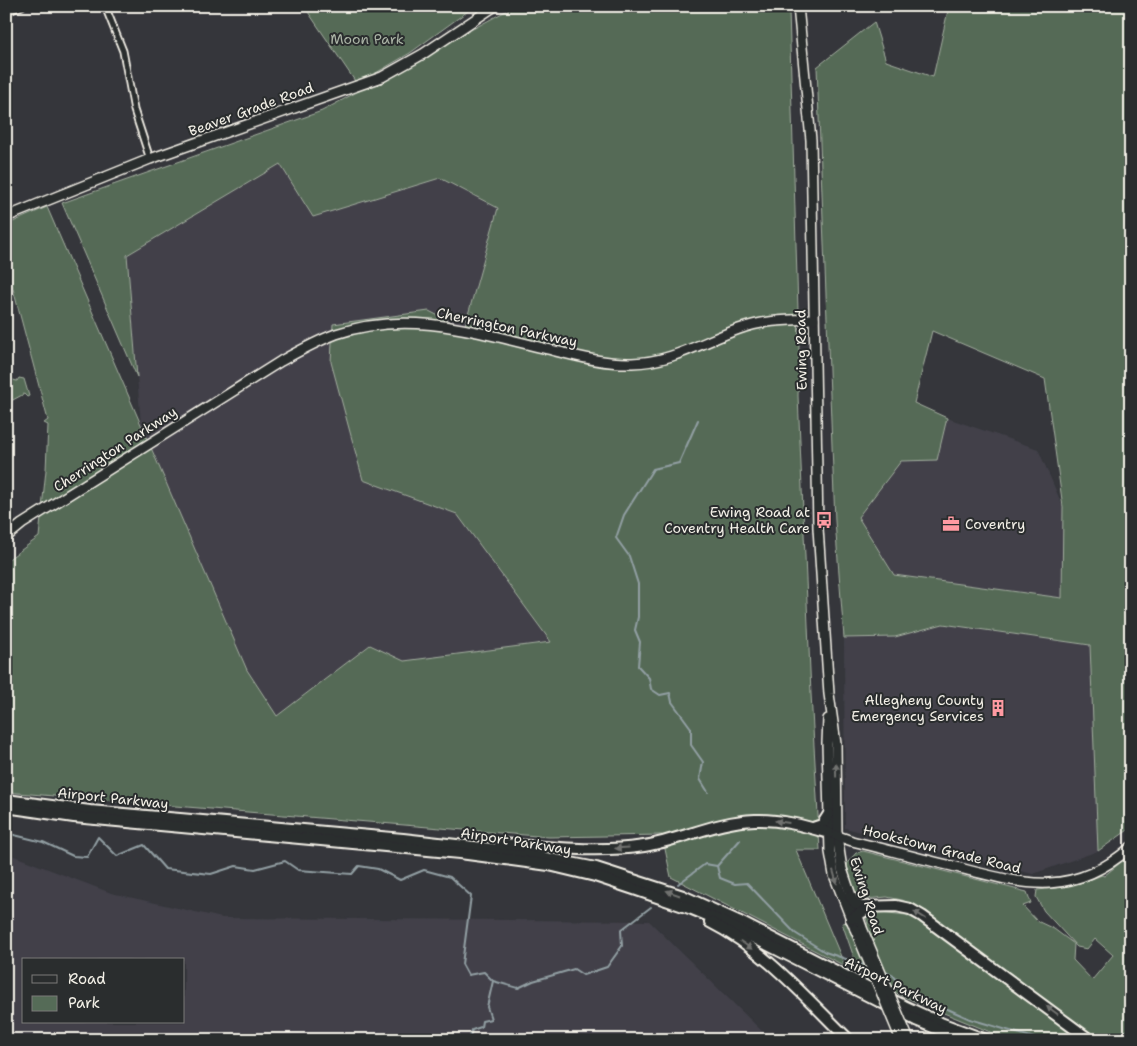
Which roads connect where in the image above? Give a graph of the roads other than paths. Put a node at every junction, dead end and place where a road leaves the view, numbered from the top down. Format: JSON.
{"nodes":[{"id":1,"x":22,"y":6,"type":"edge"},
{"id":2,"x":105,"y":6,"type":"edge"},
{"id":3,"x":495,"y":6,"type":"edge"},
{"id":4,"x":798,"y":6,"type":"edge"},
{"id":5,"x":6,"y":12,"type":"edge"},
{"id":6,"x":150,"y":159,"type":"junction"},
{"id":7,"x":6,"y":217,"type":"edge"},
{"id":8,"x":814,"y":319,"type":"junction"},
{"id":9,"x":6,"y":537,"type":"edge"},
{"id":10,"x":829,"y":694,"type":"junction"},
{"id":11,"x":6,"y":800,"type":"edge"},
{"id":12,"x":6,"y":808,"type":"edge"},
{"id":13,"x":829,"y":814,"type":"junction"},
{"id":14,"x":813,"y":828,"type":"junction"},
{"id":15,"x":833,"y":835,"type":"junction"},
{"id":16,"x":402,"y":839,"type":"junction"},
{"id":17,"x":1131,"y":847,"type":"edge"},
{"id":18,"x":850,"y":896,"type":"junction"},
{"id":19,"x":657,"y":897,"type":"junction"},
{"id":20,"x":871,"y":908,"type":"junction"},
{"id":21,"x":854,"y":917,"type":"junction"},
{"id":22,"x":858,"y":928,"type":"junction"},
{"id":23,"x":849,"y":1040,"type":"edge"},
{"id":24,"x":902,"y":1040,"type":"edge"},
{"id":25,"x":909,"y":1040,"type":"edge"},
{"id":26,"x":965,"y":1040,"type":"edge"},
{"id":27,"x":986,"y":1040,"type":"edge"},
{"id":28,"x":1090,"y":1040,"type":"edge"}],
"edges":[{"from":1,"to":5,"type":"street"},
{"from":2,"to":6,"type":"street"},
{"from":3,"to":6,"type":"street","name":"Beaver Grade Road"},
{"from":4,"to":8,"type":"street","name":"Ewing Road"},
{"from":6,"to":7,"type":"street","name":"Beaver Grade Road"},
{"from":8,"to":9,"type":"street","name":"Cherrington Parkway"},
{"from":8,"to":10,"type":"street","name":"Ewing Road"},
{"from":10,"to":13,"type":"street","name":"Ewing Road"},
{"from":15,"to":10,"type":"street","name":"Ewing Road","one_way":true},
{"from":11,"to":16,"type":"highway","name":"Airport Parkway"},
{"from":12,"to":19,"type":"highway","name":"Airport Parkway"},
{"from":13,"to":14,"type":"highway"},
{"from":13,"to":15,"type":"street","name":"Ewing Road"},
{"from":14,"to":15,"type":"highway"},
{"from":14,"to":16,"type":"highway","one_way":true},
{"from":15,"to":17,"type":"street","name":"Hookstown Grade Road"},
{"from":15,"to":18,"type":"street","name":"Ewing Road"},
{"from":15,"to":21,"type":"street","name":"Ewing Road","one_way":true},
{"from":27,"to":16,"type":"highway","name":"Airport Parkway","one_way":true},
{"from":18,"to":20,"type":"highway"},
{"from":18,"to":21,"type":"street","name":"Ewing Road"},
{"from":19,"to":23,"type":"highway","one_way":true},
{"from":19,"to":26,"type":"highway","name":"Airport Parkway"},
{"from":20,"to":21,"type":"highway"},
{"from":28,"to":20,"type":"highway","one_way":true},
{"from":21,"to":22,"type":"street","name":"Ewing Road"},
{"from":22,"to":24,"type":"street","name":"Ewing Road","bridge":true},
{"from":22,"to":25,"type":"street","name":"Ewing Road","bridge":true}]}
